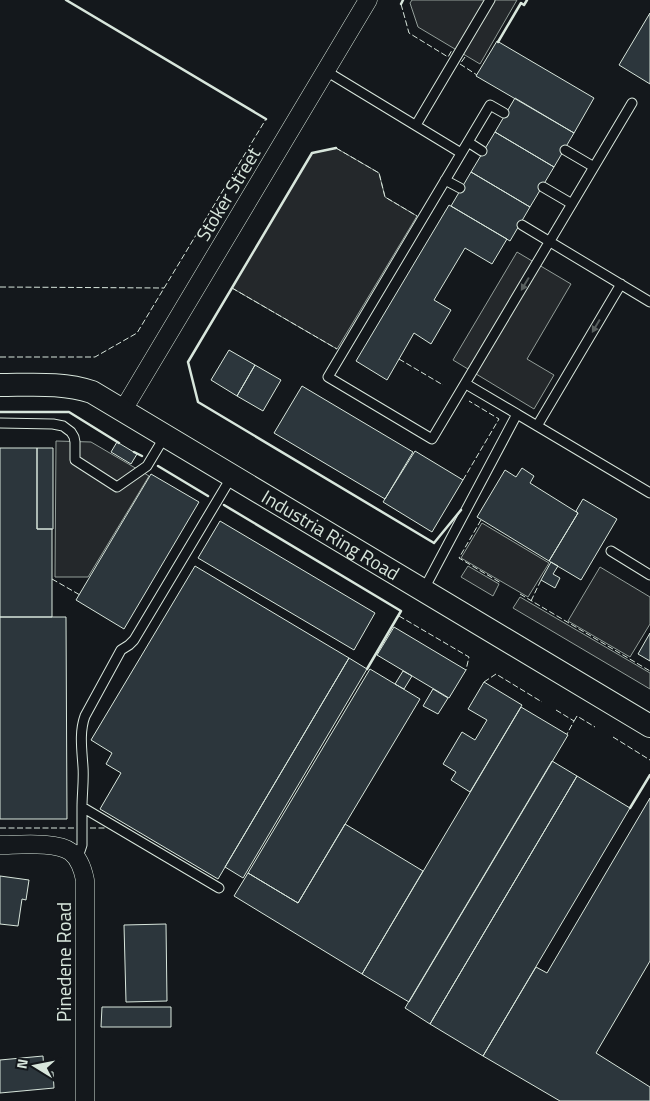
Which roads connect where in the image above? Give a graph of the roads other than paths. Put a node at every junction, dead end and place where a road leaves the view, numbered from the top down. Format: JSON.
{"nodes":[{"id":1,"x":368,"y":0,"type":"edge"},
{"id":2,"x":490,"y":0,"type":"edge"},
{"id":3,"x":326,"y":71,"type":"junction"},
{"id":4,"x":632,"y":103,"type":"dead end"},
{"id":5,"x":504,"y":113,"type":"dead end"},
{"id":6,"x":416,"y":125,"type":"junction"},
{"id":7,"x":468,"y":142,"type":"junction"},
{"id":8,"x":565,"y":150,"type":"dead end"},
{"id":9,"x":482,"y":151,"type":"dead end"},
{"id":10,"x":462,"y":153,"type":"junction"},
{"id":11,"x":594,"y":167,"type":"junction"},
{"id":12,"x":445,"y":180,"type":"junction"},
{"id":13,"x":543,"y":187,"type":"dead end"},
{"id":14,"x":460,"y":188,"type":"dead end"},
{"id":15,"x":572,"y":204,"type":"junction"},
{"id":16,"x":522,"y":225,"type":"dead end"},
{"id":17,"x":550,"y":242,"type":"junction"},
{"id":18,"x":620,"y":284,"type":"junction"},
{"id":19,"x":650,"y":302,"type":"edge"},
{"id":20,"x":466,"y":384,"type":"junction"},
{"id":21,"x":0,"y":385,"type":"edge"},
{"id":22,"x":124,"y":410,"type":"junction"},
{"id":23,"x":516,"y":414,"type":"junction"},
{"id":24,"x":0,"y":423,"type":"edge"},
{"id":25,"x":536,"y":426,"type":"junction"},
{"id":26,"x":165,"y":436,"type":"junction"},
{"id":27,"x":232,"y":476,"type":"junction"},
{"id":28,"x":650,"y":493,"type":"edge"},
{"id":29,"x":611,"y":551,"type":"dead end"},
{"id":30,"x":650,"y":575,"type":"edge"},
{"id":31,"x":423,"y":591,"type":"junction"},
{"id":32,"x":650,"y":726,"type":"edge"},
{"id":33,"x":82,"y":807,"type":"junction"},
{"id":34,"x":0,"y":845,"type":"edge"},
{"id":35,"x":76,"y":856,"type":"junction"},
{"id":36,"x":219,"y":888,"type":"dead end"},
{"id":37,"x":86,"y":1101,"type":"edge"}],
"edges":[{"from":1,"to":3,"type":"street","name":"Stoker Street"},
{"from":2,"to":6,"type":"lane"},
{"from":3,"to":6,"type":"lane"},
{"from":3,"to":22,"type":"street","name":"Stoker Street"},
{"from":4,"to":11,"type":"lane"},
{"from":5,"to":7,"type":"lane"},
{"from":6,"to":10,"type":"lane"},
{"from":7,"to":9,"type":"lane"},
{"from":7,"to":10,"type":"lane"},
{"from":8,"to":11,"type":"lane"},
{"from":10,"to":12,"type":"lane"},
{"from":11,"to":15,"type":"lane"},
{"from":12,"to":14,"type":"lane"},
{"from":12,"to":20,"type":"lane"},
{"from":13,"to":15,"type":"lane"},
{"from":15,"to":17,"type":"lane"},
{"from":16,"to":17,"type":"lane"},
{"from":17,"to":18,"type":"lane"},
{"from":17,"to":20,"type":"lane","one_way":true},
{"from":18,"to":19,"type":"lane"},
{"from":18,"to":25,"type":"lane","one_way":true},
{"from":20,"to":23,"type":"lane"},
{"from":21,"to":22,"type":"street","name":"Industria Ring Road"},
{"from":22,"to":26,"type":"street","name":"Industria Ring Road"},
{"from":23,"to":25,"type":"lane"},
{"from":23,"to":31,"type":"lane"},
{"from":24,"to":26,"type":"lane"},
{"from":25,"to":28,"type":"lane"},
{"from":26,"to":27,"type":"street","name":"Industria Ring Road"},
{"from":27,"to":31,"type":"street","name":"Industria Ring Road"},
{"from":27,"to":33,"type":"lane"},
{"from":29,"to":30,"type":"lane"},
{"from":31,"to":32,"type":"street","name":"Industria Ring Road"},
{"from":33,"to":35,"type":"lane"},
{"from":33,"to":36,"type":"lane"},
{"from":34,"to":35,"type":"street"},
{"from":35,"to":37,"type":"street","name":"Pinedene Road"}]}
